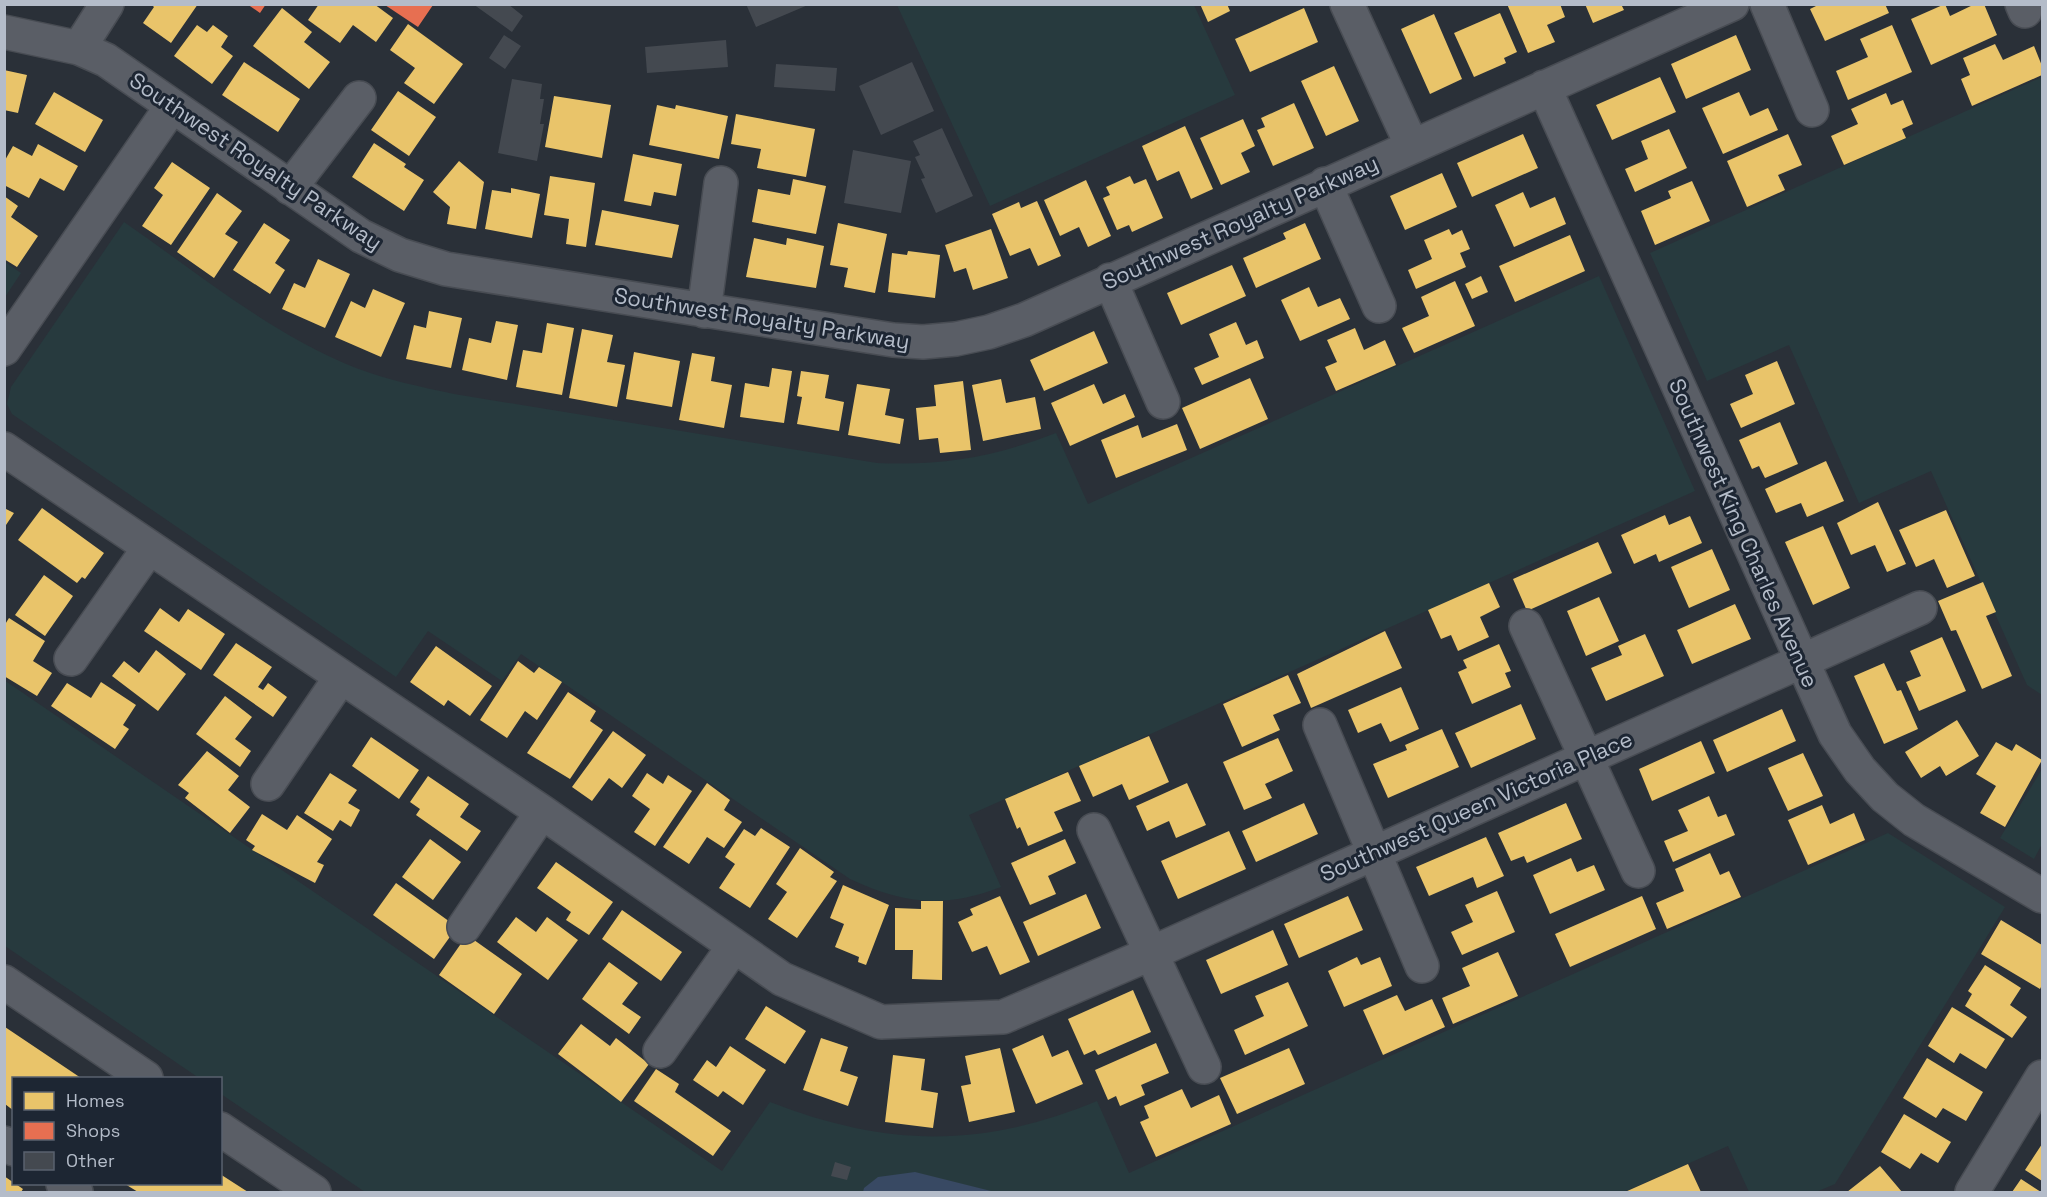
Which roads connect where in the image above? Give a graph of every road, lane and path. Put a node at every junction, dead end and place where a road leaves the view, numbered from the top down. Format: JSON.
{"nodes":[{"id":1,"x":107,"y":4,"type":"edge"},
{"id":2,"x":1347,"y":4,"type":"edge"},
{"id":3,"x":1732,"y":4,"type":"edge"},
{"id":4,"x":1767,"y":4,"type":"edge"},
{"id":5,"x":4,"y":32,"type":"edge"},
{"id":6,"x":79,"y":48,"type":"junction"},
{"id":7,"x":1544,"y":87,"type":"junction"},
{"id":8,"x":359,"y":98,"type":"dead end"},
{"id":9,"x":172,"y":106,"type":"junction"},
{"id":10,"x":1812,"y":110,"type":"dead end"},
{"id":11,"x":1412,"y":146,"type":"junction"},
{"id":12,"x":721,"y":183,"type":"dead end"},
{"id":13,"x":1325,"y":184,"type":"junction"},
{"id":14,"x":290,"y":188,"type":"junction"},
{"id":15,"x":1110,"y":280,"type":"junction"},
{"id":16,"x":1379,"y":306,"type":"dead end"},
{"id":17,"x":704,"y":311,"type":"junction"},
{"id":18,"x":4,"y":349,"type":"edge"},
{"id":19,"x":1163,"y":402,"type":"dead end"},
{"id":20,"x":4,"y":449,"type":"edge"},
{"id":21,"x":149,"y":548,"type":"junction"},
{"id":22,"x":1920,"y":608,"type":"dead end"},
{"id":23,"x":1526,"y":626,"type":"dead end"},
{"id":24,"x":71,"y":659,"type":"dead end"},
{"id":25,"x":1800,"y":661,"type":"junction"},
{"id":26,"x":341,"y":677,"type":"junction"},
{"id":27,"x":1320,"y":725,"type":"dead end"},
{"id":28,"x":1585,"y":757,"type":"junction"},
{"id":29,"x":268,"y":784,"type":"dead end"},
{"id":30,"x":542,"y":812,"type":"junction"},
{"id":31,"x":1094,"y":830,"type":"dead end"},
{"id":32,"x":1374,"y":852,"type":"junction"},
{"id":33,"x":1638,"y":871,"type":"dead end"},
{"id":34,"x":2043,"y":896,"type":"edge"},
{"id":35,"x":464,"y":927,"type":"dead end"},
{"id":36,"x":734,"y":946,"type":"junction"},
{"id":37,"x":1152,"y":953,"type":"junction"},
{"id":38,"x":1422,"y":966,"type":"dead end"},
{"id":39,"x":4,"y":982,"type":"edge"},
{"id":40,"x":660,"y":1051,"type":"dead end"},
{"id":41,"x":1204,"y":1067,"type":"dead end"},
{"id":42,"x":145,"y":1077,"type":"edge"},
{"id":43,"x":2040,"y":1089,"type":"edge"},
{"id":44,"x":222,"y":1130,"type":"edge"},
{"id":45,"x":314,"y":1192,"type":"edge"},
{"id":46,"x":1972,"y":1192,"type":"edge"}],
"edges":[{"from":1,"to":6,"type":"street"},
{"from":2,"to":11,"type":"street"},
{"from":3,"to":7,"type":"street","name":"Southwest Royalty Parkway"},
{"from":4,"to":10,"type":"street"},
{"from":5,"to":6,"type":"street","name":"Southwest Royalty Parkway"},
{"from":6,"to":9,"type":"street","name":"Southwest Royalty Parkway"},
{"from":7,"to":11,"type":"street","name":"Southwest Royalty Parkway"},
{"from":7,"to":25,"type":"street","name":"Southwest King Charles Avenue"},
{"from":8,"to":14,"type":"street"},
{"from":9,"to":14,"type":"street","name":"Southwest Royalty Parkway"},
{"from":9,"to":18,"type":"street"},
{"from":11,"to":13,"type":"street","name":"Southwest Royalty Parkway"},
{"from":12,"to":17,"type":"street"},
{"from":13,"to":15,"type":"street","name":"Southwest Royalty Parkway"},
{"from":13,"to":16,"type":"street"},
{"from":14,"to":17,"type":"street","name":"Southwest Royalty Parkway"},
{"from":15,"to":17,"type":"street","name":"Southwest Royalty Parkway"},
{"from":15,"to":19,"type":"street"},
{"from":20,"to":21,"type":"street","name":"Southwest Queen Victoria Place"},
{"from":21,"to":24,"type":"street"},
{"from":21,"to":26,"type":"street","name":"Southwest Queen Victoria Place"},
{"from":22,"to":25,"type":"street","name":"Southwest Queen Victoria Place"},
{"from":23,"to":28,"type":"street"},
{"from":25,"to":28,"type":"street","name":"Southwest Queen Victoria Place"},
{"from":25,"to":34,"type":"street","name":"Southwest King Charles Avenue"},
{"from":26,"to":29,"type":"street"},
{"from":26,"to":30,"type":"street","name":"Southwest Queen Victoria Place"},
{"from":27,"to":32,"type":"street"},
{"from":28,"to":32,"type":"street","name":"Southwest Queen Victoria Place"},
{"from":28,"to":33,"type":"street"},
{"from":30,"to":35,"type":"street"},
{"from":30,"to":36,"type":"street","name":"Southwest Queen Victoria Place"},
{"from":31,"to":37,"type":"street"},
{"from":32,"to":37,"type":"street","name":"Southwest Queen Victoria Place"},
{"from":32,"to":38,"type":"street"},
{"from":36,"to":37,"type":"street","name":"Southwest Queen Victoria Place"},
{"from":36,"to":40,"type":"street"},
{"from":37,"to":41,"type":"street"},
{"from":39,"to":42,"type":"street"},
{"from":43,"to":46,"type":"street"},
{"from":44,"to":45,"type":"street"}]}
